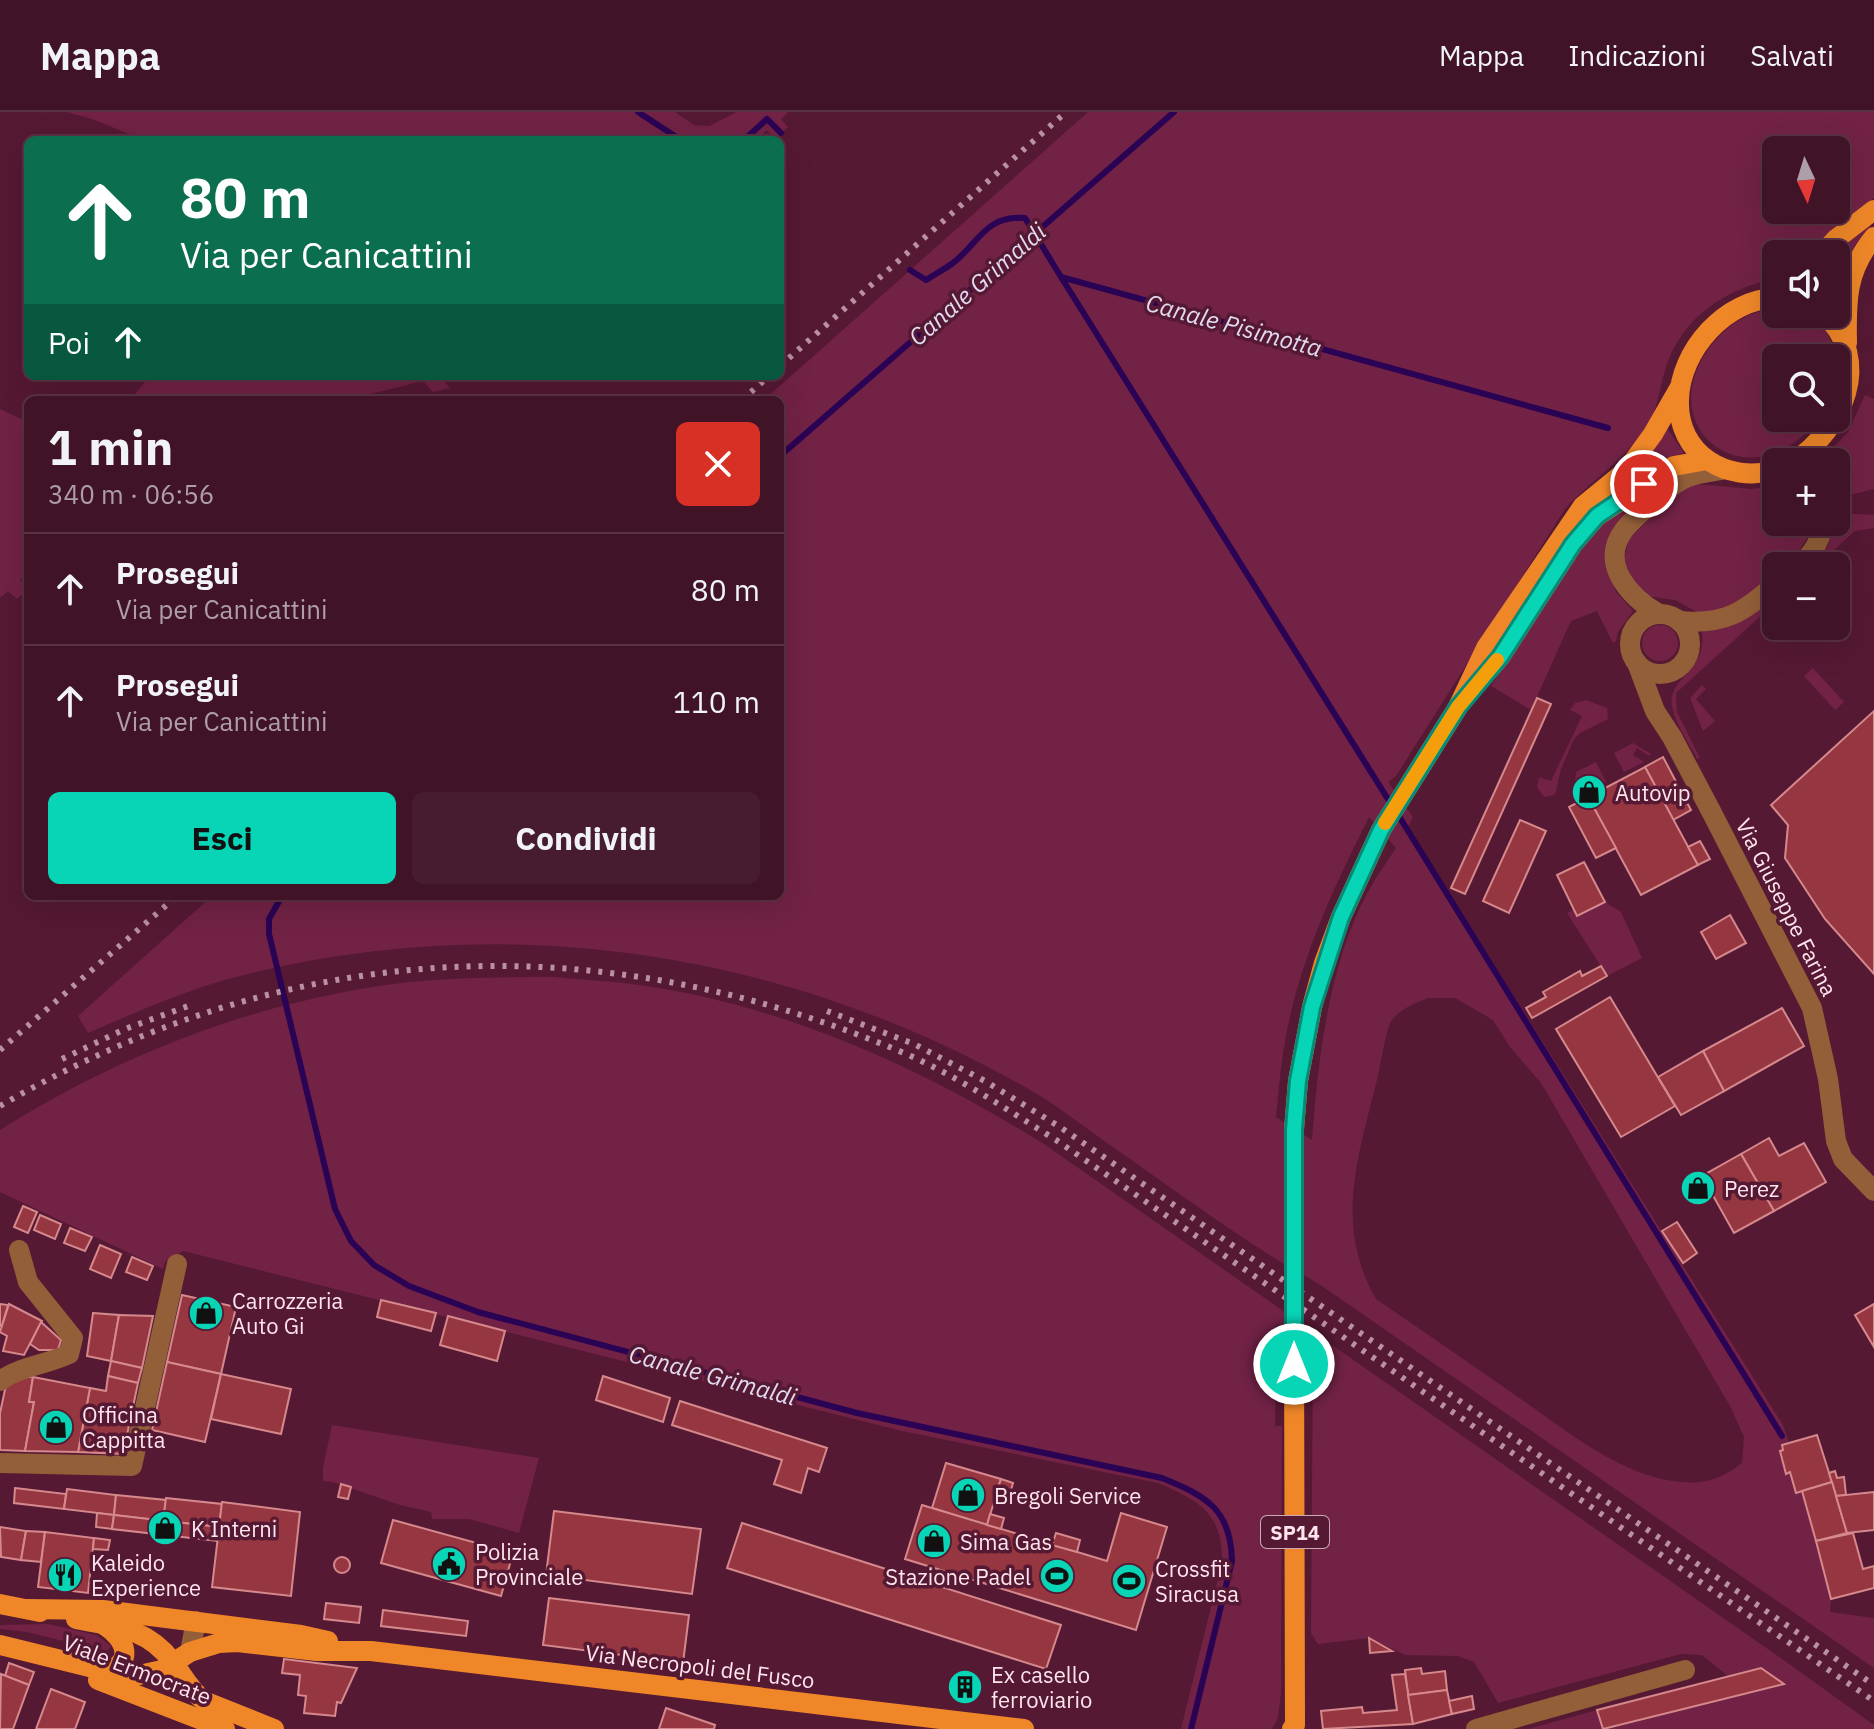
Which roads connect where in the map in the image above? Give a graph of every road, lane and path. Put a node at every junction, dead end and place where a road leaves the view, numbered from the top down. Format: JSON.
{"nodes":[{"id":1,"x":1874,"y":210,"type":"edge"},
{"id":2,"x":1874,"y":237,"type":"edge"},
{"id":3,"x":1835,"y":240,"type":"edge"},
{"id":4,"x":1762,"y":300,"type":"edge"},
{"id":5,"x":1838,"y":328,"type":"edge"},
{"id":6,"x":1847,"y":343,"type":"junction"},
{"id":7,"x":1680,"y":387,"type":"junction"},
{"id":8,"x":1812,"y":448,"type":"edge"},
{"id":9,"x":1715,"y":465,"type":"junction"},
{"id":10,"x":1762,"y":473,"type":"edge"},
{"id":11,"x":1762,"y":595,"type":"edge"},
{"id":12,"x":1669,"y":618,"type":"junction"},
{"id":13,"x":1637,"y":663,"type":"junction"},
{"id":14,"x":1672,"y":671,"type":"junction"},
{"id":15,"x":1458,"y":707,"type":"junction"},
{"id":16,"x":1672,"y":737,"type":"junction"},
{"id":17,"x":1874,"y":1191,"type":"edge"},
{"id":18,"x":19,"y":1250,"type":"dead end"},
{"id":19,"x":177,"y":1264,"type":"dead end"},
{"id":20,"x":0,"y":1381,"type":"edge"},
{"id":21,"x":0,"y":1463,"type":"edge"},
{"id":22,"x":0,"y":1604,"type":"edge"},
{"id":23,"x":27,"y":1609,"type":"junction"},
{"id":24,"x":196,"y":1621,"type":"junction"},
{"id":25,"x":104,"y":1625,"type":"junction"},
{"id":26,"x":0,"y":1645,"type":"edge"},
{"id":27,"x":371,"y":1651,"type":"junction"},
{"id":28,"x":32,"y":1653,"type":"junction"},
{"id":29,"x":181,"y":1657,"type":"junction"},
{"id":30,"x":1685,"y":1670,"type":"dead end"},
{"id":31,"x":102,"y":1671,"type":"junction"},
{"id":32,"x":225,"y":1729,"type":"edge"},
{"id":33,"x":274,"y":1729,"type":"edge"},
{"id":34,"x":1024,"y":1729,"type":"edge"},
{"id":35,"x":1292,"y":1729,"type":"edge"},
{"id":36,"x":1476,"y":1729,"type":"edge"}],
"edges":[{"from":1,"to":3,"type":"main road"},
{"from":2,"to":6,"type":"main road"},
{"from":4,"to":7,"type":"main road"},
{"from":5,"to":6,"type":"main road"},
{"from":6,"to":8,"type":"main road"},
{"from":7,"to":9,"type":"main road"},
{"from":7,"to":15,"type":"main road"},
{"from":9,"to":10,"type":"main road"},
{"from":9,"to":12,"type":"street"},
{"from":9,"to":15,"type":"main road"},
{"from":11,"to":12,"type":"street"},
{"from":12,"to":13,"type":"street"},
{"from":12,"to":14,"type":"street"},
{"from":13,"to":14,"type":"street"},
{"from":13,"to":16,"type":"street"},
{"from":14,"to":16,"type":"street"},
{"from":15,"to":35,"type":"main road","number":"SP14","bridge":true},
{"from":16,"to":17,"type":"street","name":"Via Giuseppe Farina"},
{"from":18,"to":20,"type":"street"},
{"from":19,"to":21,"type":"street"},
{"from":22,"to":23,"type":"main road"},
{"from":23,"to":24,"type":"main road"},
{"from":23,"to":25,"type":"main road"},
{"from":24,"to":27,"type":"main road"},
{"from":24,"to":29,"type":"street"},
{"from":25,"to":29,"type":"main road"},
{"from":25,"to":31,"type":"main road"},
{"from":26,"to":28,"type":"main road"},
{"from":27,"to":29,"type":"main road"},
{"from":27,"to":34,"type":"main road","name":"Via Necropoli del Fusco"},
{"from":28,"to":31,"type":"main road"},
{"from":28,"to":32,"type":"main road","name":"Viale Ermocrate"},
{"from":29,"to":31,"type":"main road"},
{"from":29,"to":33,"type":"main road"},
{"from":30,"to":36,"type":"street"}]}
